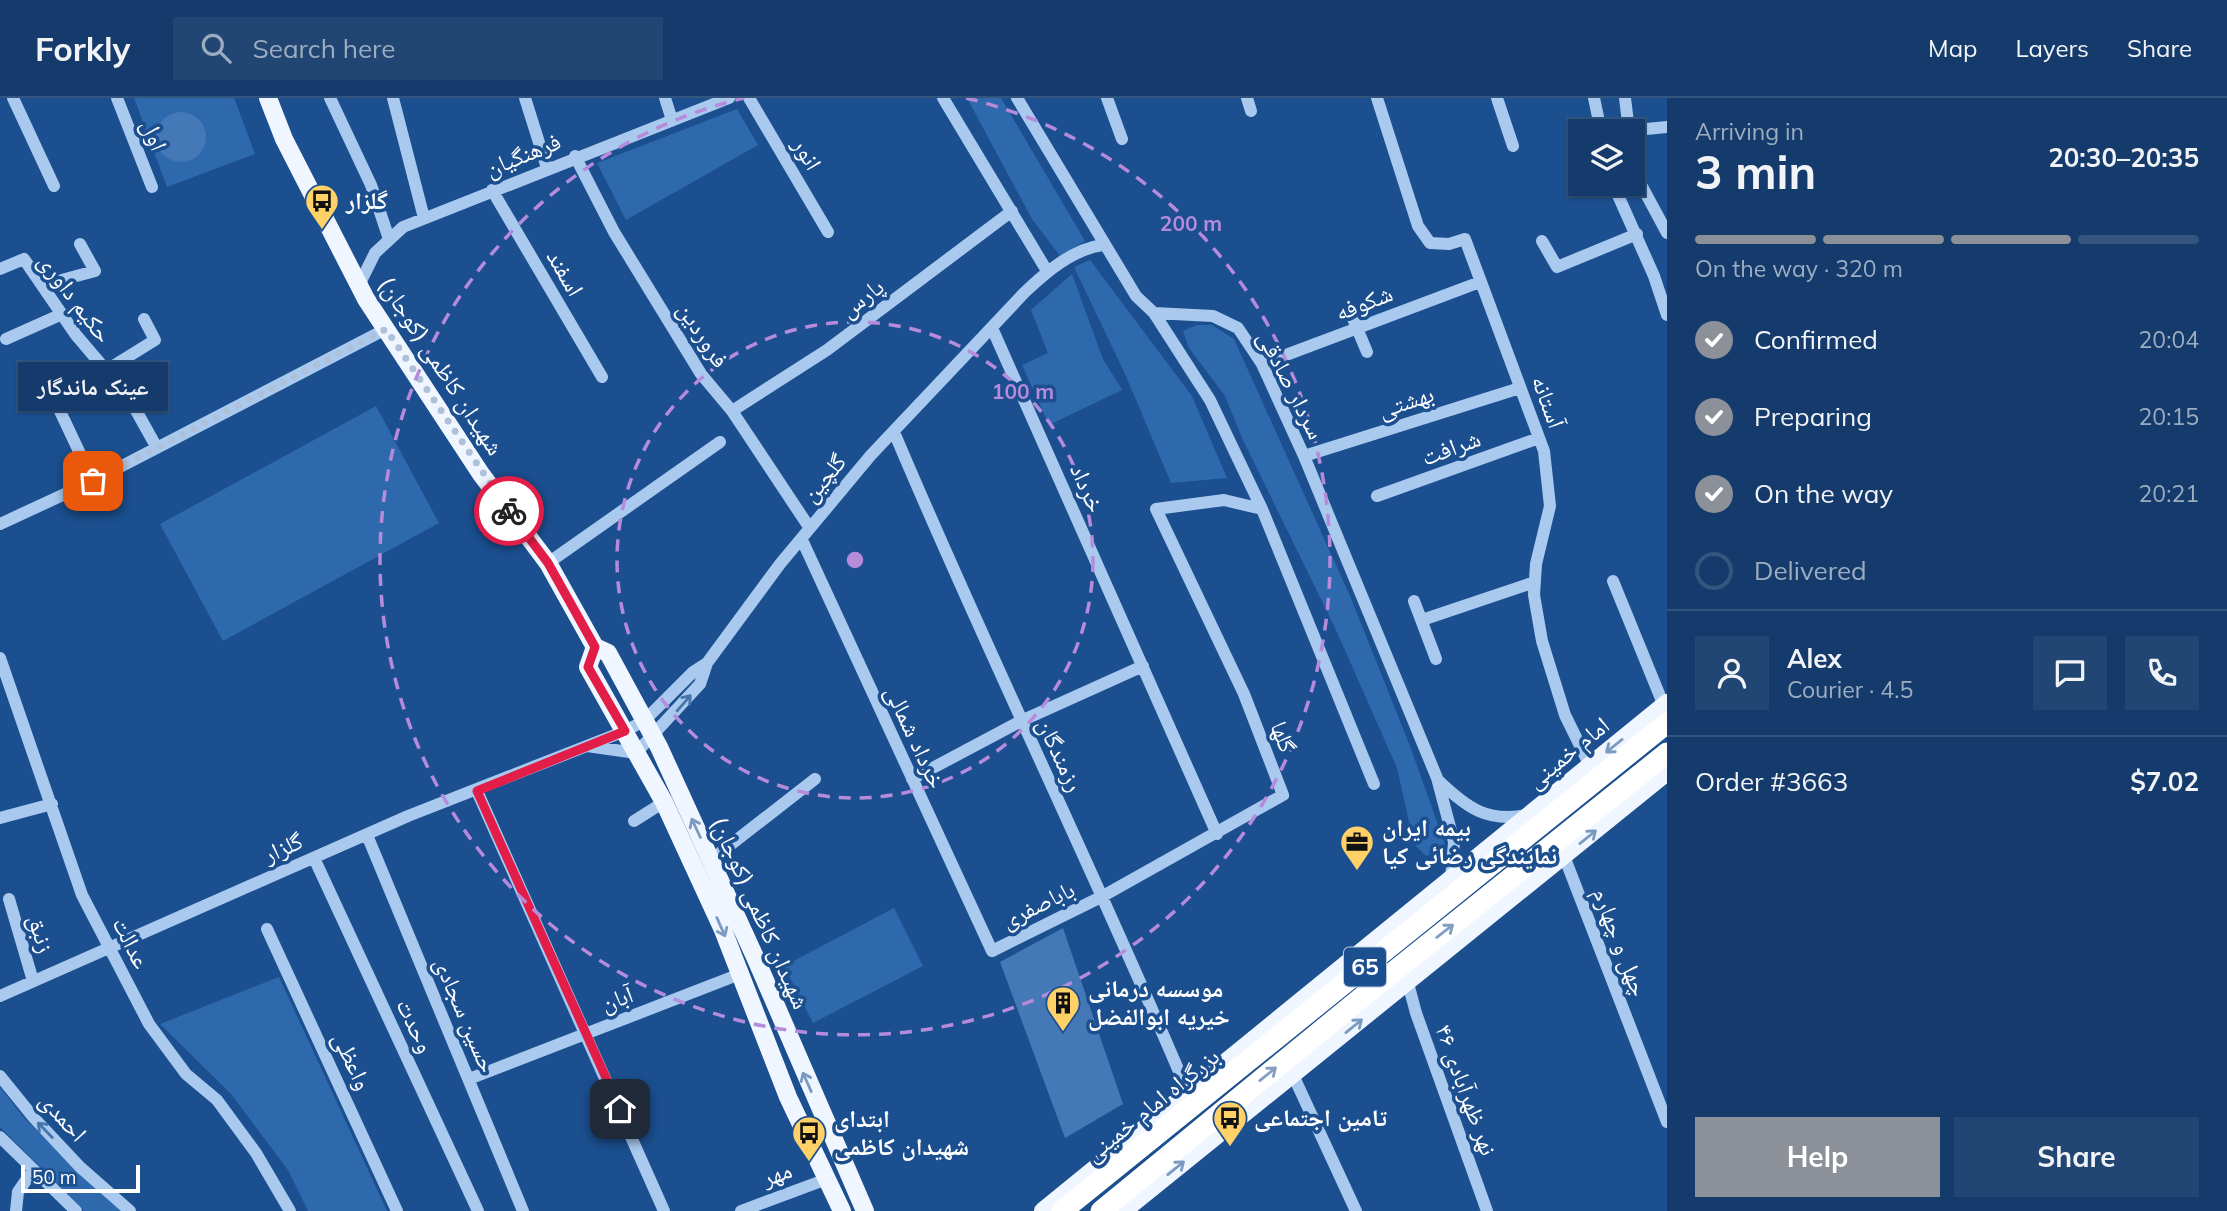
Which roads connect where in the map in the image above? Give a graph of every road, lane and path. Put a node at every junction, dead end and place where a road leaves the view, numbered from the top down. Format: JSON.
{"nodes":[{"id":1,"x":13,"y":98,"type":"edge"},
{"id":2,"x":117,"y":98,"type":"edge"},
{"id":3,"x":268,"y":98,"type":"edge"},
{"id":4,"x":330,"y":98,"type":"edge"},
{"id":5,"x":393,"y":98,"type":"edge"},
{"id":6,"x":525,"y":98,"type":"edge"},
{"id":7,"x":664,"y":98,"type":"edge"},
{"id":8,"x":730,"y":98,"type":"edge"},
{"id":9,"x":749,"y":98,"type":"edge"},
{"id":10,"x":943,"y":98,"type":"edge"},
{"id":11,"x":1017,"y":98,"type":"edge"},
{"id":12,"x":1107,"y":98,"type":"edge"},
{"id":13,"x":1377,"y":98,"type":"edge"},
{"id":14,"x":1497,"y":98,"type":"edge"},
{"id":15,"x":1594,"y":98,"type":"edge"},
{"id":16,"x":1625,"y":98,"type":"edge"},
{"id":17,"x":1598,"y":119,"type":"edge"},
{"id":18,"x":1627,"y":119,"type":"edge"},
{"id":19,"x":672,"y":120,"type":"junction"},
{"id":20,"x":1667,"y":127,"type":"edge"},
{"id":21,"x":1645,"y":129,"type":"edge"},
{"id":22,"x":1122,"y":139,"type":"dead end"},
{"id":23,"x":1513,"y":146,"type":"dead end"},
{"id":24,"x":575,"y":156,"type":"junction"},
{"id":25,"x":547,"y":168,"type":"junction"},
{"id":26,"x":54,"y":186,"type":"dead end"},
{"id":27,"x":152,"y":187,"type":"dead end"},
{"id":28,"x":492,"y":190,"type":"junction"},
{"id":29,"x":1645,"y":192,"type":"edge"},
{"id":30,"x":1620,"y":196,"type":"edge"},
{"id":31,"x":1012,"y":211,"type":"junction"},
{"id":32,"x":424,"y":218,"type":"junction"},
{"id":33,"x":828,"y":232,"type":"dead end"},
{"id":34,"x":1667,"y":233,"type":"edge"},
{"id":35,"x":1637,"y":234,"type":"junction"},
{"id":36,"x":389,"y":239,"type":"junction"},
{"id":37,"x":1542,"y":240,"type":"dead end"},
{"id":38,"x":80,"y":244,"type":"dead end"},
{"id":39,"x":1103,"y":245,"type":"junction"},
{"id":40,"x":0,"y":269,"type":"edge"},
{"id":41,"x":1047,"y":271,"type":"junction"},
{"id":42,"x":1480,"y":282,"type":"junction"},
{"id":43,"x":43,"y":285,"type":"junction"},
{"id":44,"x":359,"y":285,"type":"junction"},
{"id":45,"x":1349,"y":309,"type":"dead end"},
{"id":46,"x":1154,"y":313,"type":"junction"},
{"id":47,"x":62,"y":314,"type":"junction"},
{"id":48,"x":1667,"y":315,"type":"edge"},
{"id":49,"x":144,"y":318,"type":"dead end"},
{"id":50,"x":992,"y":328,"type":"junction"},
{"id":51,"x":1357,"y":328,"type":"junction"},
{"id":52,"x":386,"y":329,"type":"junction"},
{"id":53,"x":6,"y":339,"type":"dead end"},
{"id":54,"x":1367,"y":352,"type":"dead end"},
{"id":55,"x":1262,"y":364,"type":"junction"},
{"id":56,"x":105,"y":371,"type":"junction"},
{"id":57,"x":602,"y":377,"type":"dead end"},
{"id":58,"x":1520,"y":388,"type":"junction"},
{"id":59,"x":51,"y":392,"type":"dead end"},
{"id":60,"x":732,"y":411,"type":"junction"},
{"id":61,"x":894,"y":432,"type":"junction"},
{"id":62,"x":1539,"y":438,"type":"junction"},
{"id":63,"x":720,"y":442,"type":"dead end"},
{"id":64,"x":157,"y":448,"type":"junction"},
{"id":65,"x":1304,"y":456,"type":"junction"},
{"id":66,"x":93,"y":481,"type":"junction"},
{"id":67,"x":1377,"y":496,"type":"dead end"},
{"id":68,"x":1262,"y":509,"type":"junction"},
{"id":69,"x":0,"y":524,"type":"edge"},
{"id":70,"x":810,"y":527,"type":"junction"},
{"id":71,"x":802,"y":540,"type":"junction"},
{"id":72,"x":548,"y":563,"type":"junction"},
{"id":73,"x":1613,"y":581,"type":"dead end"},
{"id":74,"x":1535,"y":582,"type":"junction"},
{"id":75,"x":1414,"y":601,"type":"dead end"},
{"id":76,"x":1422,"y":620,"type":"junction"},
{"id":77,"x":595,"y":647,"type":"junction"},
{"id":78,"x":0,"y":658,"type":"edge"},
{"id":79,"x":1436,"y":659,"type":"dead end"},
{"id":80,"x":707,"y":663,"type":"junction"},
{"id":81,"x":1143,"y":666,"type":"junction"},
{"id":82,"x":1666,"y":711,"type":"edge"},
{"id":83,"x":644,"y":721,"type":"junction"},
{"id":84,"x":1021,"y":721,"type":"junction"},
{"id":85,"x":625,"y":731,"type":"junction"},
{"id":86,"x":654,"y":738,"type":"junction"},
{"id":87,"x":587,"y":746,"type":"junction"},
{"id":88,"x":636,"y":753,"type":"junction"},
{"id":89,"x":1667,"y":754,"type":"edge"},
{"id":90,"x":1590,"y":766,"type":"junction"},
{"id":91,"x":1667,"y":772,"type":"edge"},
{"id":92,"x":1437,"y":778,"type":"junction"},
{"id":93,"x":815,"y":779,"type":"dead end"},
{"id":94,"x":912,"y":779,"type":"junction"},
{"id":95,"x":1374,"y":784,"type":"dead end"},
{"id":96,"x":477,"y":791,"type":"junction"},
{"id":97,"x":664,"y":802,"type":"junction"},
{"id":98,"x":52,"y":804,"type":"junction"},
{"id":99,"x":1530,"y":815,"type":"junction"},
{"id":100,"x":0,"y":818,"type":"edge"},
{"id":101,"x":634,"y":821,"type":"dead end"},
{"id":102,"x":1217,"y":834,"type":"junction"},
{"id":103,"x":367,"y":835,"type":"junction"},
{"id":104,"x":1564,"y":856,"type":"junction"},
{"id":105,"x":314,"y":858,"type":"junction"},
{"id":106,"x":711,"y":860,"type":"junction"},
{"id":107,"x":1451,"y":879,"type":"junction"},
{"id":108,"x":1103,"y":896,"type":"junction"},
{"id":109,"x":9,"y":899,"type":"dead end"},
{"id":110,"x":267,"y":929,"type":"dead end"},
{"id":111,"x":110,"y":947,"type":"junction"},
{"id":112,"x":992,"y":951,"type":"joint"},
{"id":113,"x":740,"y":974,"type":"junction"},
{"id":114,"x":33,"y":981,"type":"junction"},
{"id":115,"x":1408,"y":983,"type":"junction"},
{"id":116,"x":0,"y":996,"type":"edge"},
{"id":117,"x":587,"y":1032,"type":"junction"},
{"id":118,"x":1293,"y":1074,"type":"junction"},
{"id":119,"x":0,"y":1076,"type":"edge"},
{"id":120,"x":469,"y":1079,"type":"junction"},
{"id":121,"x":1189,"y":1095,"type":"junction"},
{"id":122,"x":1667,"y":1122,"type":"edge"},
{"id":123,"x":0,"y":1137,"type":"edge"},
{"id":124,"x":33,"y":1170,"type":"junction"},
{"id":125,"x":827,"y":1179,"type":"junction"},
{"id":126,"x":16,"y":1211,"type":"edge"},
{"id":127,"x":76,"y":1211,"type":"edge"},
{"id":128,"x":130,"y":1211,"type":"edge"},
{"id":129,"x":290,"y":1211,"type":"edge"},
{"id":130,"x":397,"y":1211,"type":"edge"},
{"id":131,"x":478,"y":1211,"type":"edge"},
{"id":132,"x":523,"y":1211,"type":"edge"},
{"id":133,"x":664,"y":1211,"type":"edge"},
{"id":134,"x":741,"y":1211,"type":"edge"},
{"id":135,"x":842,"y":1211,"type":"edge"},
{"id":136,"x":865,"y":1211,"type":"edge"},
{"id":137,"x":1043,"y":1211,"type":"edge"},
{"id":138,"x":1062,"y":1211,"type":"edge"},
{"id":139,"x":1101,"y":1211,"type":"edge"},
{"id":140,"x":1123,"y":1211,"type":"edge"},
{"id":141,"x":1356,"y":1211,"type":"edge"},
{"id":142,"x":1487,"y":1211,"type":"edge"}],
"edges":[{"from":1,"to":26,"type":"street"},
{"from":2,"to":27,"type":"street","name":"اول"},
{"from":3,"to":44,"type":"main road","name":"شهیدان کاظمی (کوجان)"},
{"from":4,"to":36,"type":"street"},
{"from":5,"to":32,"type":"street"},
{"from":6,"to":25,"type":"street"},
{"from":7,"to":19,"type":"street"},
{"from":8,"to":19,"type":"street","name":"فرهنگیان"},
{"from":9,"to":33,"type":"street","name":"انور"},
{"from":10,"to":31,"type":"street"},
{"from":11,"to":39,"type":"street"},
{"from":12,"to":22,"type":"street"},
{"from":13,"to":42,"type":"street","name":"آستانه"},
{"from":14,"to":23,"type":"street"},
{"from":15,"to":17,"type":"street"},
{"from":16,"to":18,"type":"street"},
{"from":19,"to":24,"type":"street","name":"فرهنگیان"},
{"from":20,"to":21,"type":"street"},
{"from":24,"to":25,"type":"street","name":"فرهنگیان"},
{"from":24,"to":60,"type":"street","name":"فروردین"},
{"from":25,"to":28,"type":"street","name":"فرهنگیان"},
{"from":28,"to":32,"type":"street","name":"فرهنگیان"},
{"from":28,"to":57,"type":"street","name":"اسفند"},
{"from":29,"to":34,"type":"street"},
{"from":30,"to":35,"type":"street"},
{"from":31,"to":41,"type":"street"},
{"from":31,"to":60,"type":"street","name":"پارس"},
{"from":32,"to":36,"type":"street","name":"فرهنگیان"},
{"from":35,"to":37,"type":"street"},
{"from":35,"to":48,"type":"street"},
{"from":36,"to":44,"type":"street","name":"فرهنگیان"},
{"from":38,"to":43,"type":"street"},
{"from":39,"to":41,"type":"street","name":"گلچین"},
{"from":39,"to":46,"type":"street"},
{"from":40,"to":43,"type":"street","name":"حکیم داوری"},
{"from":41,"to":50,"type":"street","name":"گلچین"},
{"from":42,"to":51,"type":"street","name":"شکوفه"},
{"from":42,"to":58,"type":"street","name":"آستانه"},
{"from":43,"to":47,"type":"street","name":"حکیم داوری"},
{"from":44,"to":52,"type":"main road","name":"شهیدان کاظمی (کوجان)"},
{"from":45,"to":51,"type":"street"},
{"from":46,"to":55,"type":"street","name":"سردار صادقی"},
{"from":46,"to":68,"type":"street"},
{"from":47,"to":53,"type":"street"},
{"from":47,"to":56,"type":"street","name":"حکیم داوری"},
{"from":49,"to":56,"type":"street"},
{"from":50,"to":61,"type":"street","name":"گلچین"},
{"from":50,"to":81,"type":"street","name":"خرداد"},
{"from":51,"to":54,"type":"street"},
{"from":51,"to":55,"type":"street","name":"شکوفه"},
{"from":52,"to":64,"type":"street"},
{"from":52,"to":72,"type":"main road","name":"شهیدان کاظمی (کوجان)"},
{"from":55,"to":65,"type":"street","name":"سردار صادقی"},
{"from":56,"to":64,"type":"street","name":"حکیم داوری"},
{"from":58,"to":62,"type":"street","name":"آستانه"},
{"from":58,"to":65,"type":"street","name":"بهشتی"},
{"from":59,"to":66,"type":"street"},
{"from":60,"to":70,"type":"street","name":"فروردین"},
{"from":61,"to":70,"type":"street","name":"گلچین"},
{"from":61,"to":84,"type":"street","name":"رزمندگان"},
{"from":62,"to":67,"type":"street","name":"شرافت"},
{"from":62,"to":74,"type":"street","name":"آستانه"},
{"from":63,"to":72,"type":"street"},
{"from":64,"to":66,"type":"street"},
{"from":65,"to":92,"type":"street","name":"سردار صادقی"},
{"from":66,"to":69,"type":"street"},
{"from":68,"to":95,"type":"street"},
{"from":68,"to":102,"type":"street","name":"گلها"},
{"from":70,"to":71,"type":"street","name":"گلچین"},
{"from":71,"to":80,"type":"street","name":"گلچین"},
{"from":71,"to":94,"type":"street","name":"خرداد شمالی"},
{"from":72,"to":77,"type":"main road","name":"شهیدان کاظمی (کوجان)"},
{"from":73,"to":82,"type":"street"},
{"from":74,"to":76,"type":"street"},
{"from":74,"to":90,"type":"street","name":"آستانه"},
{"from":75,"to":76,"type":"street"},
{"from":76,"to":79,"type":"street"},
{"from":77,"to":83,"type":"main road","name":"شهیدان کاظمی (کوجان)"},
{"from":77,"to":85,"type":"main road","name":"شهیدان کاظمی (کوجان)"},
{"from":78,"to":98,"type":"street","name":"عدالت"},
{"from":80,"to":83,"type":"street","name":"گلچین"},
{"from":86,"to":80,"type":"street","one_way":true},
{"from":81,"to":84,"type":"street"},
{"from":81,"to":102,"type":"street","name":"خرداد"},
{"from":82,"to":90,"type":"main road","name":"امام خمینی","one_way":true},
{"from":82,"to":138,"type":"highway","name":"بزرگراه امام خمینی","number":"65"},
{"from":83,"to":85,"type":"street","name":"گلچین"},
{"from":83,"to":86,"type":"main road","name":"شهیدان کاظمی (کوجان)"},
{"from":84,"to":94,"type":"street"},
{"from":84,"to":108,"type":"street","name":"رزمندگان"},
{"from":85,"to":87,"type":"street","name":"گلزار"},
{"from":85,"to":88,"type":"main road","name":"شهیدان کاظمی (کوجان)"},
{"from":86,"to":88,"type":"street"},
{"from":106,"to":86,"type":"main road","name":"شهیدان کاظمی (کوجان)","one_way":true},
{"from":87,"to":88,"type":"street"},
{"from":87,"to":96,"type":"street","name":"گلزار"},
{"from":88,"to":97,"type":"main road","name":"شهیدان کاظمی (کوجان)"},
{"from":139,"to":89,"type":"highway","name":"بزرگراه امام خمینی","number":"65","one_way":true},
{"from":90,"to":99,"type":"main road","name":"امام خمینی"},
{"from":104,"to":91,"type":"main road","one_way":true},
{"from":92,"to":99,"type":"street"},
{"from":92,"to":107,"type":"street","name":"سردار صادقی"},
{"from":93,"to":106,"type":"street"},
{"from":94,"to":112,"type":"street","name":"خرداد شمالی"},
{"from":96,"to":103,"type":"street","name":"گلزار"},
{"from":96,"to":117,"type":"street"},
{"from":97,"to":101,"type":"street"},
{"from":97,"to":113,"type":"main road","name":"شهیدان کاظمی (کوجان)","one_way":true},
{"from":98,"to":100,"type":"street"},
{"from":98,"to":111,"type":"street","name":"عدالت"},
{"from":99,"to":107,"type":"main road","name":"امام خمینی"},
{"from":102,"to":108,"type":"street","name":"گلها"},
{"from":103,"to":105,"type":"street","name":"گلزار"},
{"from":103,"to":120,"type":"street","name":"حسین سجادی"},
{"from":104,"to":115,"type":"main road"},
{"from":104,"to":122,"type":"street","name":"چهل و چهارم"},
{"from":105,"to":111,"type":"street","name":"گلزار"},
{"from":105,"to":131,"type":"street","name":"وحدت"},
{"from":136,"to":106,"type":"main road","name":"شهیدان کاظمی (کوجان)","one_way":true},
{"from":107,"to":121,"type":"main road","name":"امام خمینی"},
{"from":108,"to":112,"type":"street","name":"باباصفری"},
{"from":108,"to":121,"type":"street","name":"رزمندگان"},
{"from":109,"to":114,"type":"street","name":"زنبق"},
{"from":110,"to":130,"type":"street","name":"واعظی"},
{"from":111,"to":114,"type":"street","name":"گلزار"},
{"from":111,"to":129,"type":"street","name":"عدالت"},
{"from":113,"to":117,"type":"street","name":"آبان"},
{"from":113,"to":125,"type":"main road","name":"شهیدان کاظمی (کوجان)"},
{"from":114,"to":116,"type":"street","name":"گلزار"},
{"from":118,"to":115,"type":"main road","one_way":true},
{"from":115,"to":142,"type":"street","name":"نهر ظهرآبادی ۴۶"},
{"from":117,"to":120,"type":"street","name":"آبان"},
{"from":117,"to":133,"type":"street"},
{"from":140,"to":118,"type":"main road","one_way":true},
{"from":118,"to":141,"type":"street"},
{"from":128,"to":119,"type":"street","name":"احمدی","one_way":true},
{"from":120,"to":132,"type":"street","name":"حسین سجادی"},
{"from":121,"to":137,"type":"main road","name":"امام خمینی"},
{"from":123,"to":124,"type":"street"},
{"from":124,"to":126,"type":"street"},
{"from":124,"to":127,"type":"street"},
{"from":125,"to":134,"type":"street","name":"مهر"},
{"from":125,"to":135,"type":"main road","name":"شهیدان کاظمی (کوجان)"}]}
